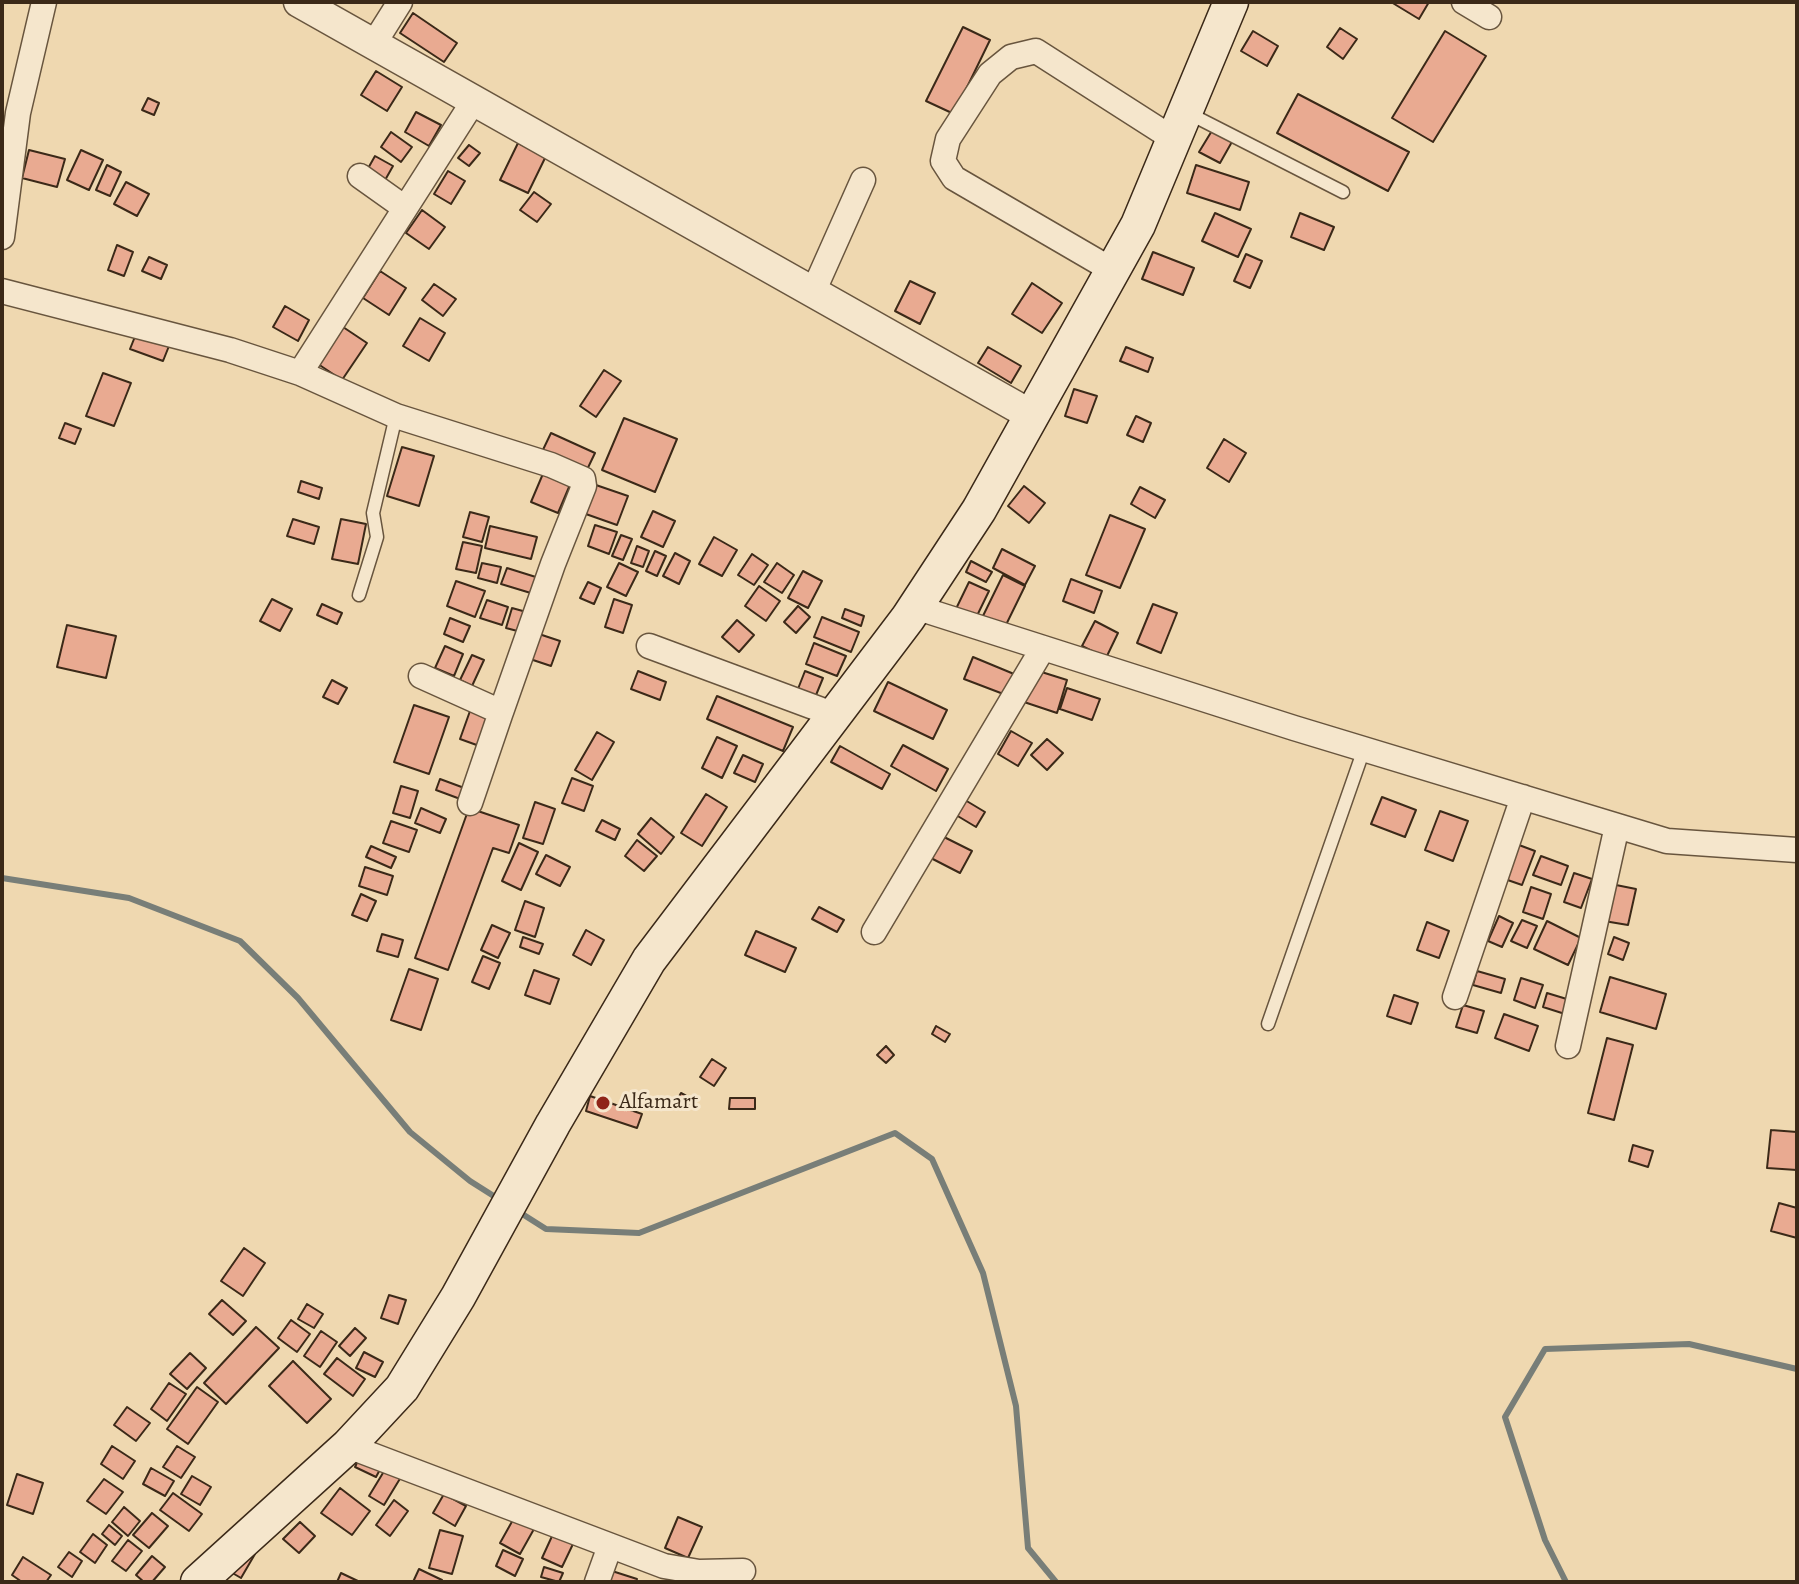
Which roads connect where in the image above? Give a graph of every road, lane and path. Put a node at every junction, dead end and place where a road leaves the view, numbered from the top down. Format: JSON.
{"nodes":[{"id":1,"x":44,"y":2,"type":"edge"},
{"id":2,"x":299,"y":2,"type":"edge"},
{"id":3,"x":400,"y":2,"type":"edge"},
{"id":4,"x":1231,"y":2,"type":"edge"},
{"id":5,"x":1464,"y":2,"type":"edge"},
{"id":6,"x":1489,"y":17,"type":"dead end"},
{"id":7,"x":373,"y":45,"type":"junction"},
{"id":8,"x":473,"y":102,"type":"junction"},
{"id":9,"x":1181,"y":127,"type":"junction"},
{"id":10,"x":360,"y":176,"type":"dead end"},
{"id":11,"x":863,"y":180,"type":"dead end"},
{"id":12,"x":1343,"y":192,"type":"dead end"},
{"id":13,"x":405,"y":208,"type":"junction"},
{"id":14,"x":2,"y":237,"type":"edge"},
{"id":15,"x":1112,"y":270,"type":"junction"},
{"id":16,"x":814,"y":290,"type":"junction"},
{"id":17,"x":2,"y":291,"type":"edge"},
{"id":18,"x":300,"y":373,"type":"junction"},
{"id":19,"x":1031,"y":415,"type":"junction"},
{"id":20,"x":396,"y":416,"type":"junction"},
{"id":21,"x":359,"y":595,"type":"dead end"},
{"id":22,"x":915,"y":607,"type":"junction"},
{"id":23,"x":649,"y":646,"type":"dead end"},
{"id":24,"x":1043,"y":648,"type":"junction"},
{"id":25,"x":421,"y":676,"type":"dead end"},
{"id":26,"x":501,"y":712,"type":"junction"},
{"id":27,"x":835,"y":715,"type":"junction"},
{"id":28,"x":1364,"y":749,"type":"junction"},
{"id":29,"x":1523,"y":797,"type":"junction"},
{"id":30,"x":470,"y":803,"type":"dead end"},
{"id":31,"x":1617,"y":826,"type":"junction"},
{"id":32,"x":1797,"y":850,"type":"edge"},
{"id":33,"x":874,"y":932,"type":"dead end"},
{"id":34,"x":1455,"y":997,"type":"dead end"},
{"id":35,"x":1268,"y":1024,"type":"dead end"},
{"id":36,"x":1568,"y":1046,"type":"dead end"},
{"id":37,"x":348,"y":1446,"type":"junction"},
{"id":38,"x":610,"y":1546,"type":"junction"},
{"id":39,"x":743,"y":1571,"type":"dead end"},
{"id":40,"x":198,"y":1582,"type":"edge"},
{"id":41,"x":597,"y":1582,"type":"edge"}],
"edges":[{"from":1,"to":14,"type":"street"},
{"from":2,"to":7,"type":"street"},
{"from":3,"to":7,"type":"street"},
{"from":4,"to":9,"type":"main road"},
{"from":5,"to":6,"type":"street"},
{"from":7,"to":8,"type":"street"},
{"from":8,"to":13,"type":"street"},
{"from":8,"to":16,"type":"street"},
{"from":9,"to":12,"type":"lane"},
{"from":9,"to":15,"type":"main road"},
{"from":9,"to":15,"type":"street"},
{"from":10,"to":13,"type":"street"},
{"from":11,"to":16,"type":"street"},
{"from":13,"to":18,"type":"street"},
{"from":15,"to":19,"type":"main road"},
{"from":16,"to":19,"type":"street"},
{"from":17,"to":18,"type":"street"},
{"from":18,"to":20,"type":"street"},
{"from":19,"to":22,"type":"main road"},
{"from":20,"to":21,"type":"lane"},
{"from":20,"to":26,"type":"street"},
{"from":22,"to":24,"type":"street"},
{"from":22,"to":27,"type":"main road"},
{"from":23,"to":27,"type":"street"},
{"from":24,"to":28,"type":"street"},
{"from":24,"to":33,"type":"street"},
{"from":25,"to":26,"type":"street"},
{"from":26,"to":30,"type":"street"},
{"from":27,"to":37,"type":"main road"},
{"from":28,"to":29,"type":"street"},
{"from":28,"to":35,"type":"lane"},
{"from":29,"to":31,"type":"street"},
{"from":29,"to":34,"type":"street"},
{"from":31,"to":32,"type":"street"},
{"from":31,"to":36,"type":"street"},
{"from":37,"to":38,"type":"street"},
{"from":37,"to":40,"type":"main road"},
{"from":38,"to":39,"type":"street"},
{"from":38,"to":41,"type":"street"}]}
